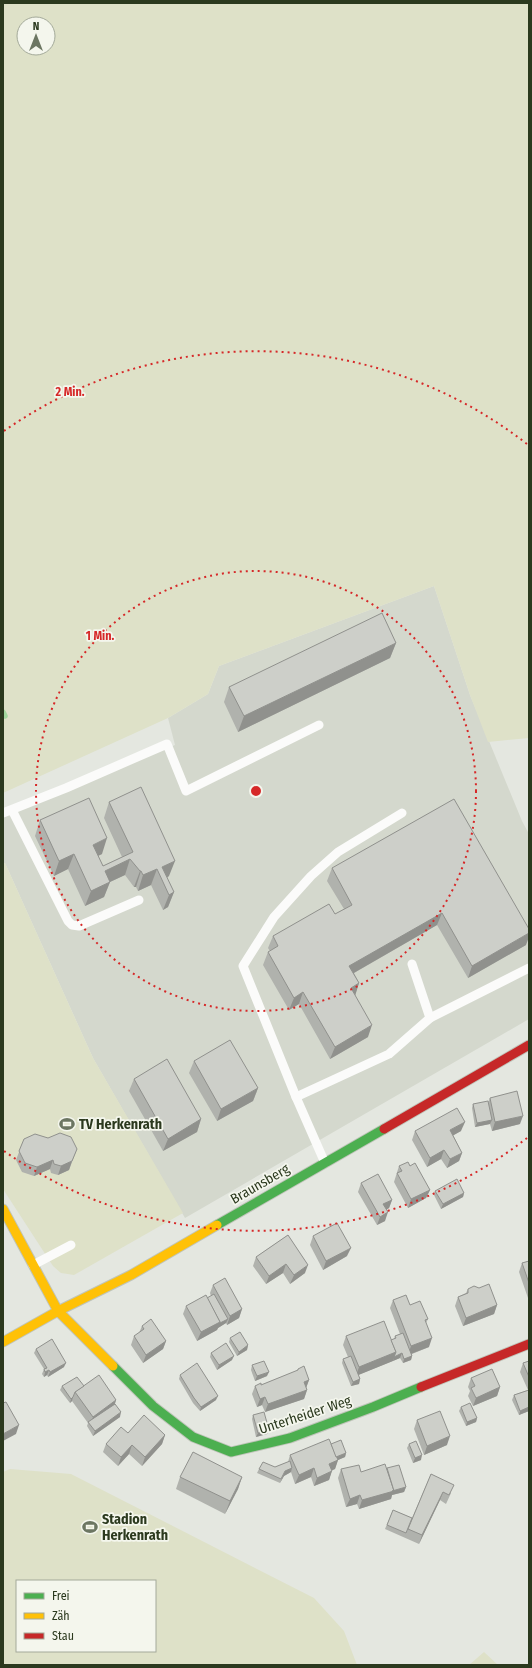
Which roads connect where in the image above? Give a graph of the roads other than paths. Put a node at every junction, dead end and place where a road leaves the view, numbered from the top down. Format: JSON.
{"nodes":[{"id":1,"x":319,"y":725,"type":"dead end"},
{"id":2,"x":7,"y":811,"type":"edge"},
{"id":3,"x":402,"y":813,"type":"dead end"},
{"id":4,"x":139,"y":900,"type":"dead end"},
{"id":5,"x":412,"y":964,"type":"dead end"},
{"id":6,"x":529,"y":968,"type":"edge"},
{"id":7,"x":430,"y":1018,"type":"junction"},
{"id":8,"x":529,"y":1045,"type":"edge"},
{"id":9,"x":296,"y":1097,"type":"junction"},
{"id":10,"x":325,"y":1163,"type":"junction"},
{"id":11,"x":3,"y":1209,"type":"edge"},
{"id":12,"x":72,"y":1245,"type":"dead end"},
{"id":13,"x":33,"y":1266,"type":"junction"},
{"id":14,"x":58,"y":1311,"type":"junction"},
{"id":15,"x":3,"y":1342,"type":"edge"},
{"id":16,"x":529,"y":1344,"type":"edge"}],
"edges":[{"from":1,"to":2,"type":"lane"},
{"from":2,"to":4,"type":"lane"},
{"from":3,"to":9,"type":"lane"},
{"from":5,"to":7,"type":"lane"},
{"from":6,"to":7,"type":"lane"},
{"from":7,"to":9,"type":"lane"},
{"from":8,"to":10,"type":"street","name":"Braunsberg"},
{"from":9,"to":10,"type":"lane"},
{"from":10,"to":14,"type":"street","name":"Braunsberg"},
{"from":11,"to":13,"type":"street","name":"Unterheider Weg"},
{"from":12,"to":13,"type":"lane"},
{"from":13,"to":14,"type":"street","name":"Unterheider Weg"},
{"from":14,"to":15,"type":"street","name":"Braunsberg"},
{"from":14,"to":16,"type":"street","name":"Unterheider Weg"}]}
